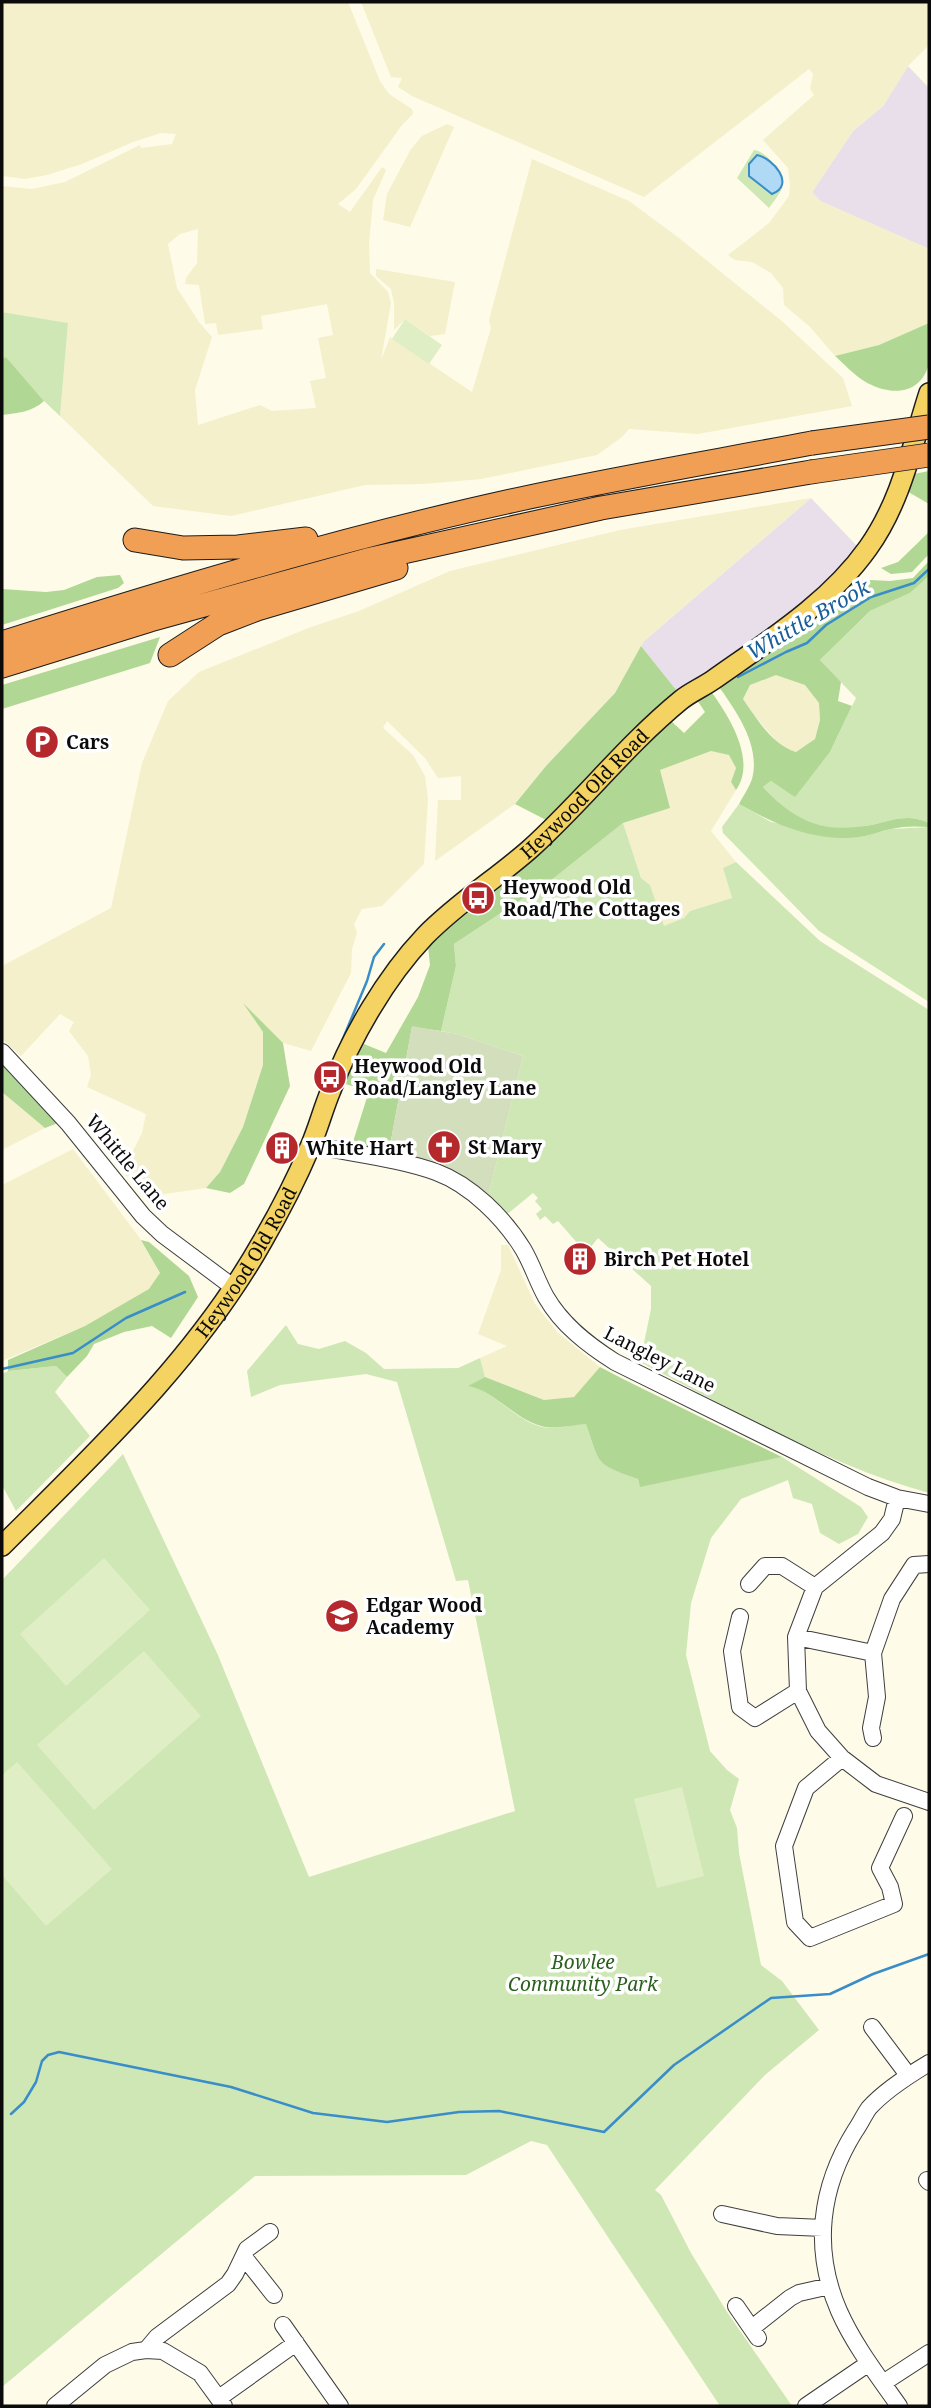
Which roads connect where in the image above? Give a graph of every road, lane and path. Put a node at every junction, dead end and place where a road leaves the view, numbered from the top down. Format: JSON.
{"nodes":[{"id":1,"x":929,"y":393,"type":"edge"},
{"id":2,"x":929,"y":427,"type":"edge"},
{"id":3,"x":929,"y":455,"type":"edge"},
{"id":4,"x":511,"y":500,"type":"junction"},
{"id":5,"x":601,"y":508,"type":"junction"},
{"id":6,"x":135,"y":540,"type":"dead end"},
{"id":7,"x":2,"y":643,"type":"edge"},
{"id":8,"x":170,"y":654,"type":"dead end"},
{"id":9,"x":2,"y":666,"type":"edge"},
{"id":10,"x":2,"y":1052,"type":"edge"},
{"id":11,"x":312,"y":1145,"type":"junction"},
{"id":12,"x":233,"y":1287,"type":"junction"},
{"id":13,"x":897,"y":1498,"type":"junction"},
{"id":14,"x":929,"y":1504,"type":"edge"},
{"id":15,"x":2,"y":1546,"type":"edge"},
{"id":16,"x":929,"y":1564,"type":"edge"},
{"id":17,"x":749,"y":1584,"type":"dead end"},
{"id":18,"x":815,"y":1587,"type":"junction"},
{"id":19,"x":740,"y":1617,"type":"dead end"},
{"id":20,"x":796,"y":1637,"type":"junction"},
{"id":21,"x":873,"y":1653,"type":"junction"},
{"id":22,"x":798,"y":1691,"type":"junction"},
{"id":23,"x":873,"y":1738,"type":"dead end"},
{"id":24,"x":842,"y":1758,"type":"junction"},
{"id":25,"x":929,"y":1802,"type":"edge"},
{"id":26,"x":904,"y":1816,"type":"dead end"},
{"id":27,"x":882,"y":2034,"type":"dead end"},
{"id":28,"x":929,"y":2063,"type":"edge"},
{"id":29,"x":908,"y":2075,"type":"junction"},
{"id":30,"x":722,"y":2214,"type":"dead end"},
{"id":31,"x":823,"y":2228,"type":"junction"},
{"id":32,"x":270,"y":2232,"type":"dead end"},
{"id":33,"x":244,"y":2258,"type":"junction"},
{"id":34,"x":830,"y":2286,"type":"junction"},
{"id":35,"x":274,"y":2295,"type":"dead end"},
{"id":36,"x":736,"y":2306,"type":"dead end"},
{"id":37,"x":283,"y":2325,"type":"dead end"},
{"id":38,"x":296,"y":2343,"type":"junction"},
{"id":39,"x":146,"y":2350,"type":"junction"},
{"id":40,"x":929,"y":2353,"type":"edge"},
{"id":41,"x":869,"y":2363,"type":"junction"},
{"id":42,"x":883,"y":2383,"type":"junction"},
{"id":43,"x":221,"y":2402,"type":"edge"},
{"id":44,"x":802,"y":2403,"type":"edge"},
{"id":45,"x":55,"y":2406,"type":"edge"},
{"id":46,"x":340,"y":2406,"type":"edge"},
{"id":47,"x":899,"y":2406,"type":"edge"}],
"edges":[{"from":1,"to":11,"type":"main road","name":"Heywood Old Road"},
{"from":2,"to":4,"type":"highway","bridge":true},
{"from":3,"to":5,"type":"highway","bridge":true},
{"from":4,"to":6,"type":"highway"},
{"from":4,"to":7,"type":"highway"},
{"from":5,"to":8,"type":"highway"},
{"from":5,"to":9,"type":"highway"},
{"from":10,"to":12,"type":"street","name":"Whittle Lane"},
{"from":11,"to":12,"type":"main road","name":"Heywood Old Road"},
{"from":11,"to":13,"type":"street","name":"Langley Lane"},
{"from":12,"to":15,"type":"main road","name":"Heywood Old Road"},
{"from":13,"to":14,"type":"street","name":"Langley Lane"},
{"from":13,"to":18,"type":"street"},
{"from":16,"to":21,"type":"street"},
{"from":17,"to":18,"type":"street"},
{"from":18,"to":20,"type":"street"},
{"from":19,"to":22,"type":"street"},
{"from":20,"to":21,"type":"street"},
{"from":20,"to":22,"type":"street"},
{"from":21,"to":23,"type":"street"},
{"from":22,"to":24,"type":"street"},
{"from":24,"to":25,"type":"street"},
{"from":24,"to":26,"type":"street"},
{"from":27,"to":29,"type":"street"},
{"from":28,"to":29,"type":"street"},
{"from":29,"to":31,"type":"street"},
{"from":30,"to":31,"type":"street"},
{"from":31,"to":34,"type":"street"},
{"from":32,"to":33,"type":"street"},
{"from":33,"to":35,"type":"street"},
{"from":33,"to":39,"type":"street"},
{"from":34,"to":36,"type":"street"},
{"from":34,"to":41,"type":"street"},
{"from":37,"to":38,"type":"street"},
{"from":38,"to":43,"type":"street"},
{"from":38,"to":46,"type":"street"},
{"from":39,"to":43,"type":"street"},
{"from":39,"to":45,"type":"street"},
{"from":40,"to":42,"type":"street"},
{"from":41,"to":42,"type":"street"},
{"from":41,"to":44,"type":"street"},
{"from":42,"to":47,"type":"street"}]}
